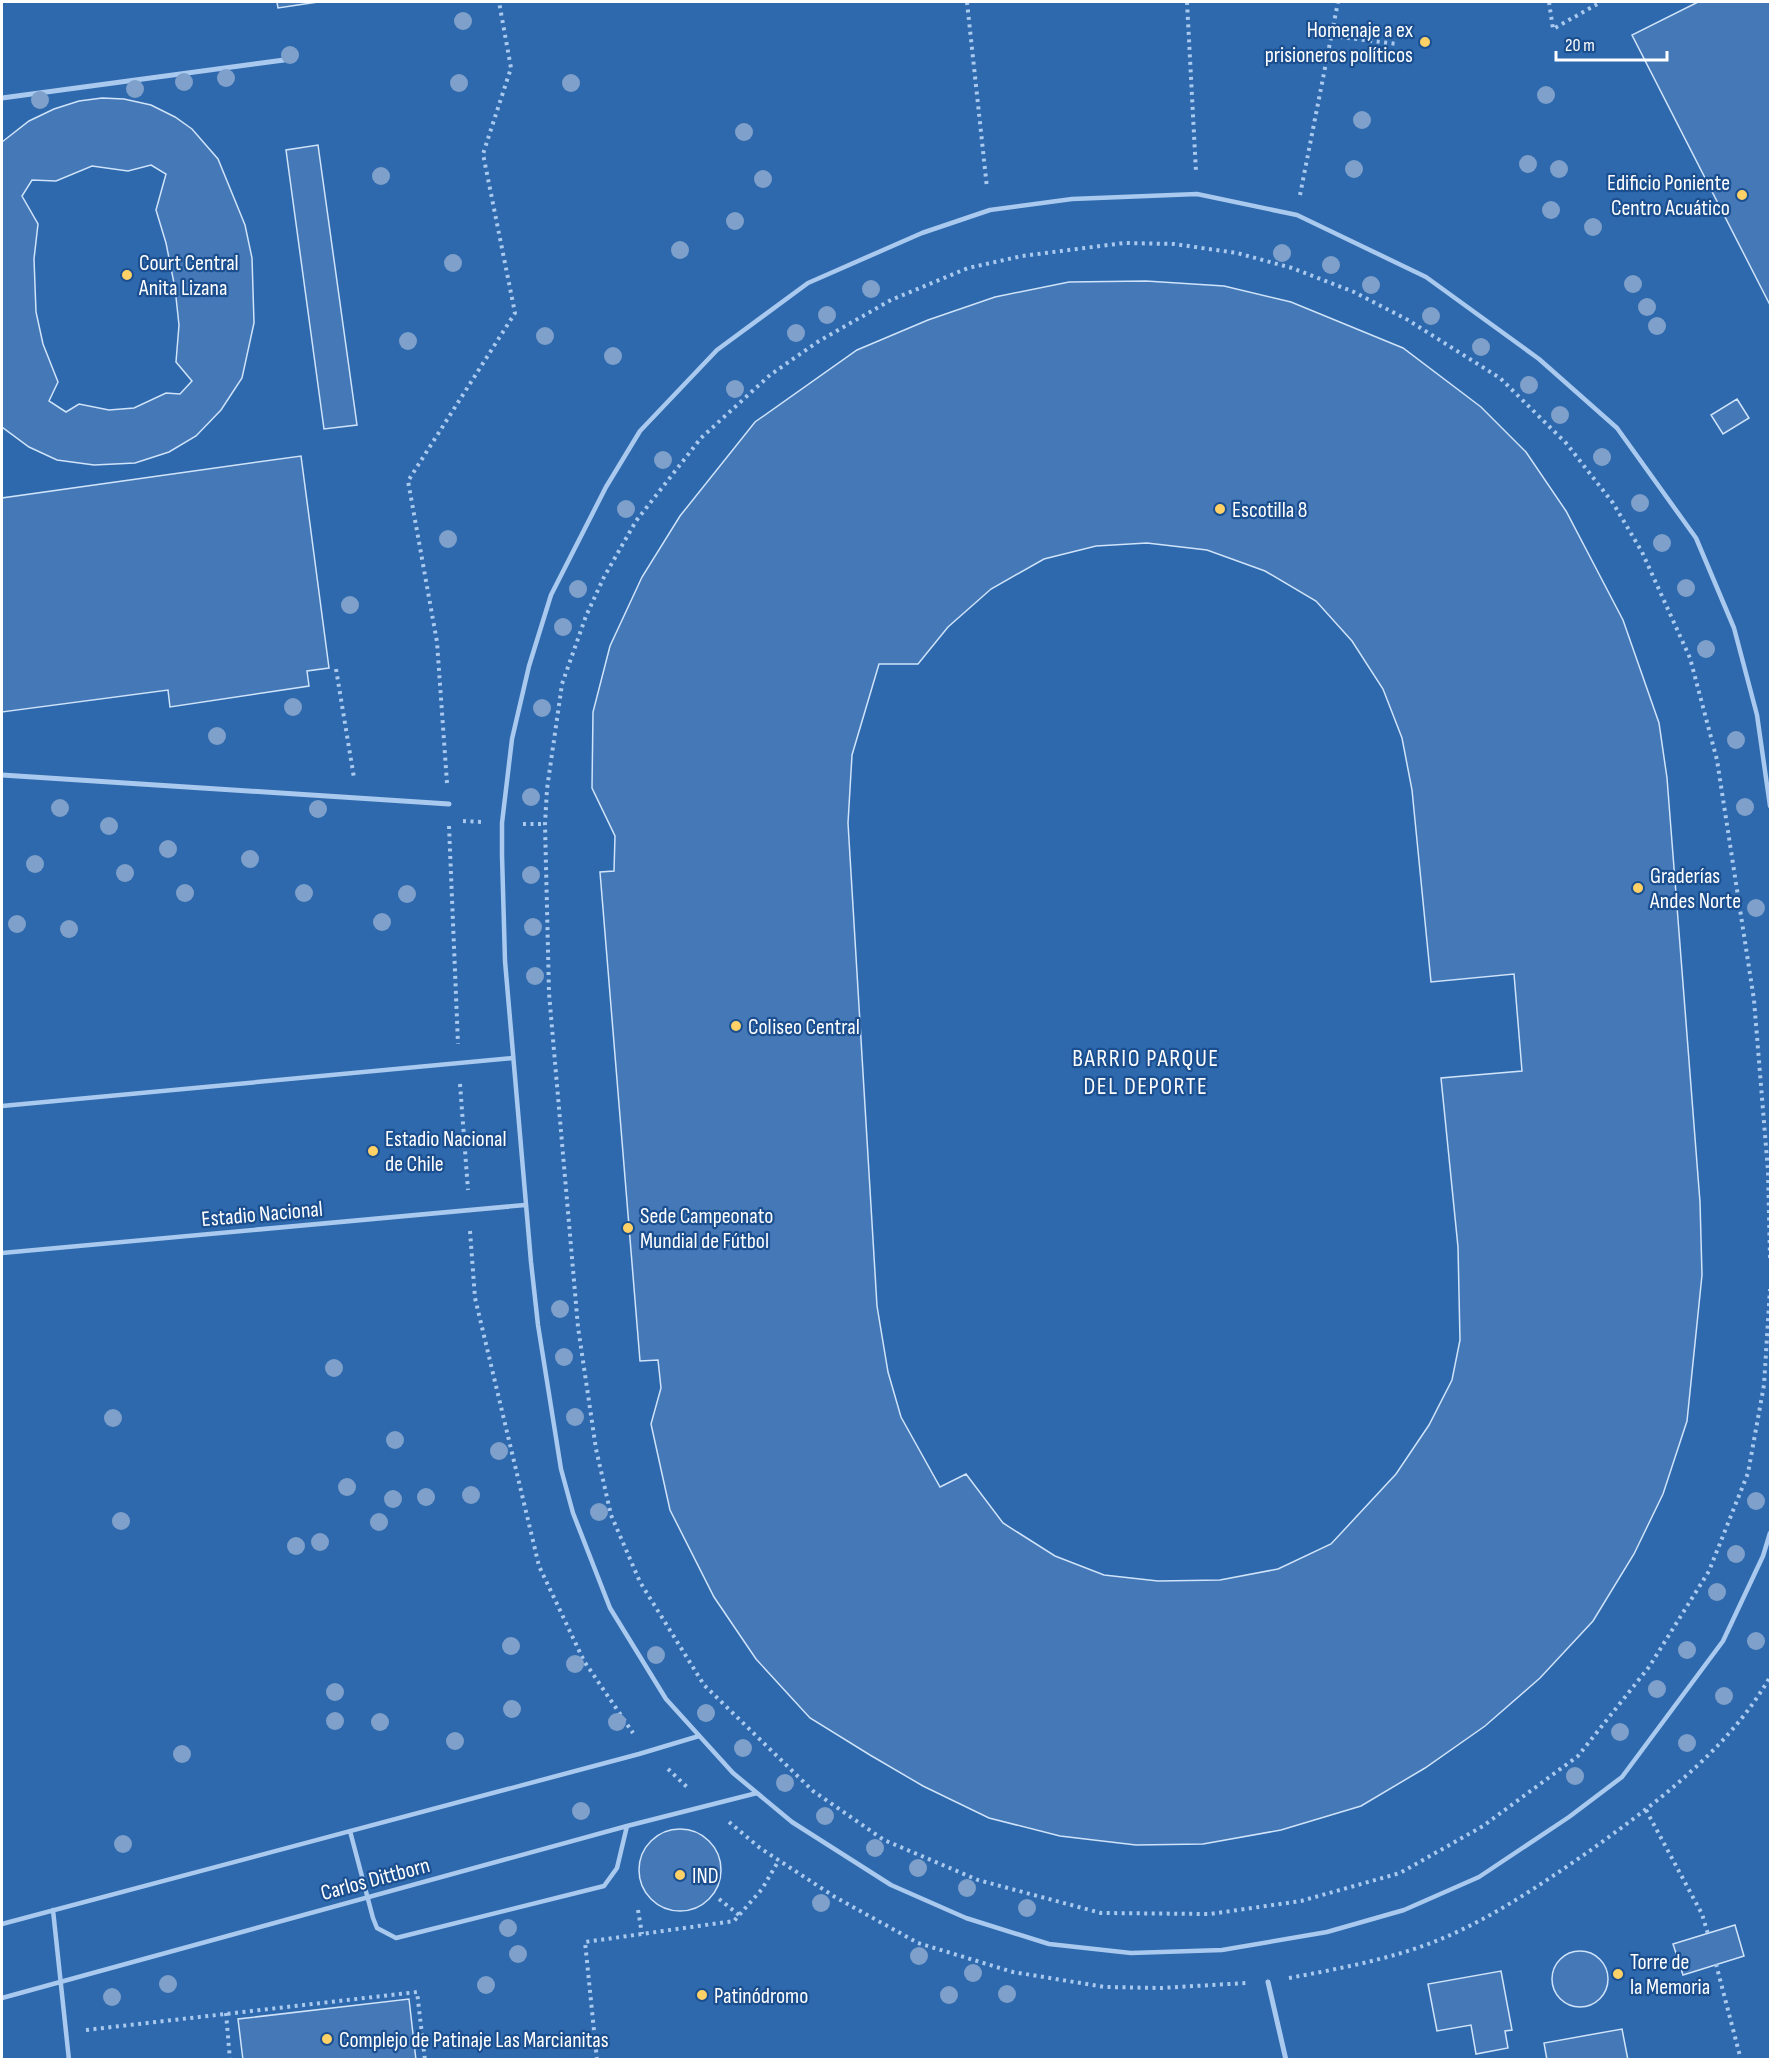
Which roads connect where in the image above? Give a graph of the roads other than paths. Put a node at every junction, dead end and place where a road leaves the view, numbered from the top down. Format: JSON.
{"nodes":[{"id":1,"x":284,"y":60,"type":"dead end"},
{"id":2,"x":2,"y":98,"type":"edge"},
{"id":3,"x":2,"y":775,"type":"edge"},
{"id":4,"x":449,"y":804,"type":"road end"},
{"id":5,"x":1770,"y":806,"type":"edge"},
{"id":6,"x":513,"y":1058,"type":"junction"},
{"id":7,"x":2,"y":1106,"type":"edge"},
{"id":8,"x":525,"y":1205,"type":"junction"},
{"id":9,"x":2,"y":1253,"type":"edge"},
{"id":10,"x":1770,"y":1533,"type":"edge"},
{"id":11,"x":699,"y":1736,"type":"junction"},
{"id":12,"x":757,"y":1793,"type":"junction"},
{"id":13,"x":627,"y":1826,"type":"junction"},
{"id":14,"x":350,"y":1831,"type":"junction"},
{"id":15,"x":367,"y":1897,"type":"junction"},
{"id":16,"x":52,"y":1910,"type":"junction"},
{"id":17,"x":2,"y":1924,"type":"edge"},
{"id":18,"x":59,"y":1982,"type":"junction"},
{"id":19,"x":1268,"y":1982,"type":"road end"},
{"id":20,"x":2,"y":1998,"type":"edge"},
{"id":21,"x":69,"y":2060,"type":"edge"},
{"id":22,"x":1286,"y":2060,"type":"edge"}],
"edges":[{"from":1,"to":2,"type":"street"},
{"from":3,"to":4,"type":"street"},
{"from":5,"to":6,"type":"lane"},
{"from":6,"to":7,"type":"lane"},
{"from":6,"to":8,"type":"lane"},
{"from":8,"to":9,"type":"lane","name":"Estadio Nacional"},
{"from":8,"to":11,"type":"lane"},
{"from":10,"to":12,"type":"lane"},
{"from":11,"to":12,"type":"lane"},
{"from":11,"to":14,"type":"lane"},
{"from":12,"to":13,"type":"lane","name":"Carlos Dittborn"},
{"from":13,"to":15,"type":"lane","name":"Carlos Dittborn"},
{"from":13,"to":15,"type":"lane"},
{"from":14,"to":15,"type":"lane"},
{"from":14,"to":16,"type":"lane"},
{"from":15,"to":18,"type":"lane","name":"Carlos Dittborn"},
{"from":16,"to":17,"type":"lane"},
{"from":16,"to":18,"type":"lane"},
{"from":18,"to":20,"type":"lane","name":"Carlos Dittborn"},
{"from":18,"to":21,"type":"lane"},
{"from":19,"to":22,"type":"street"}]}
